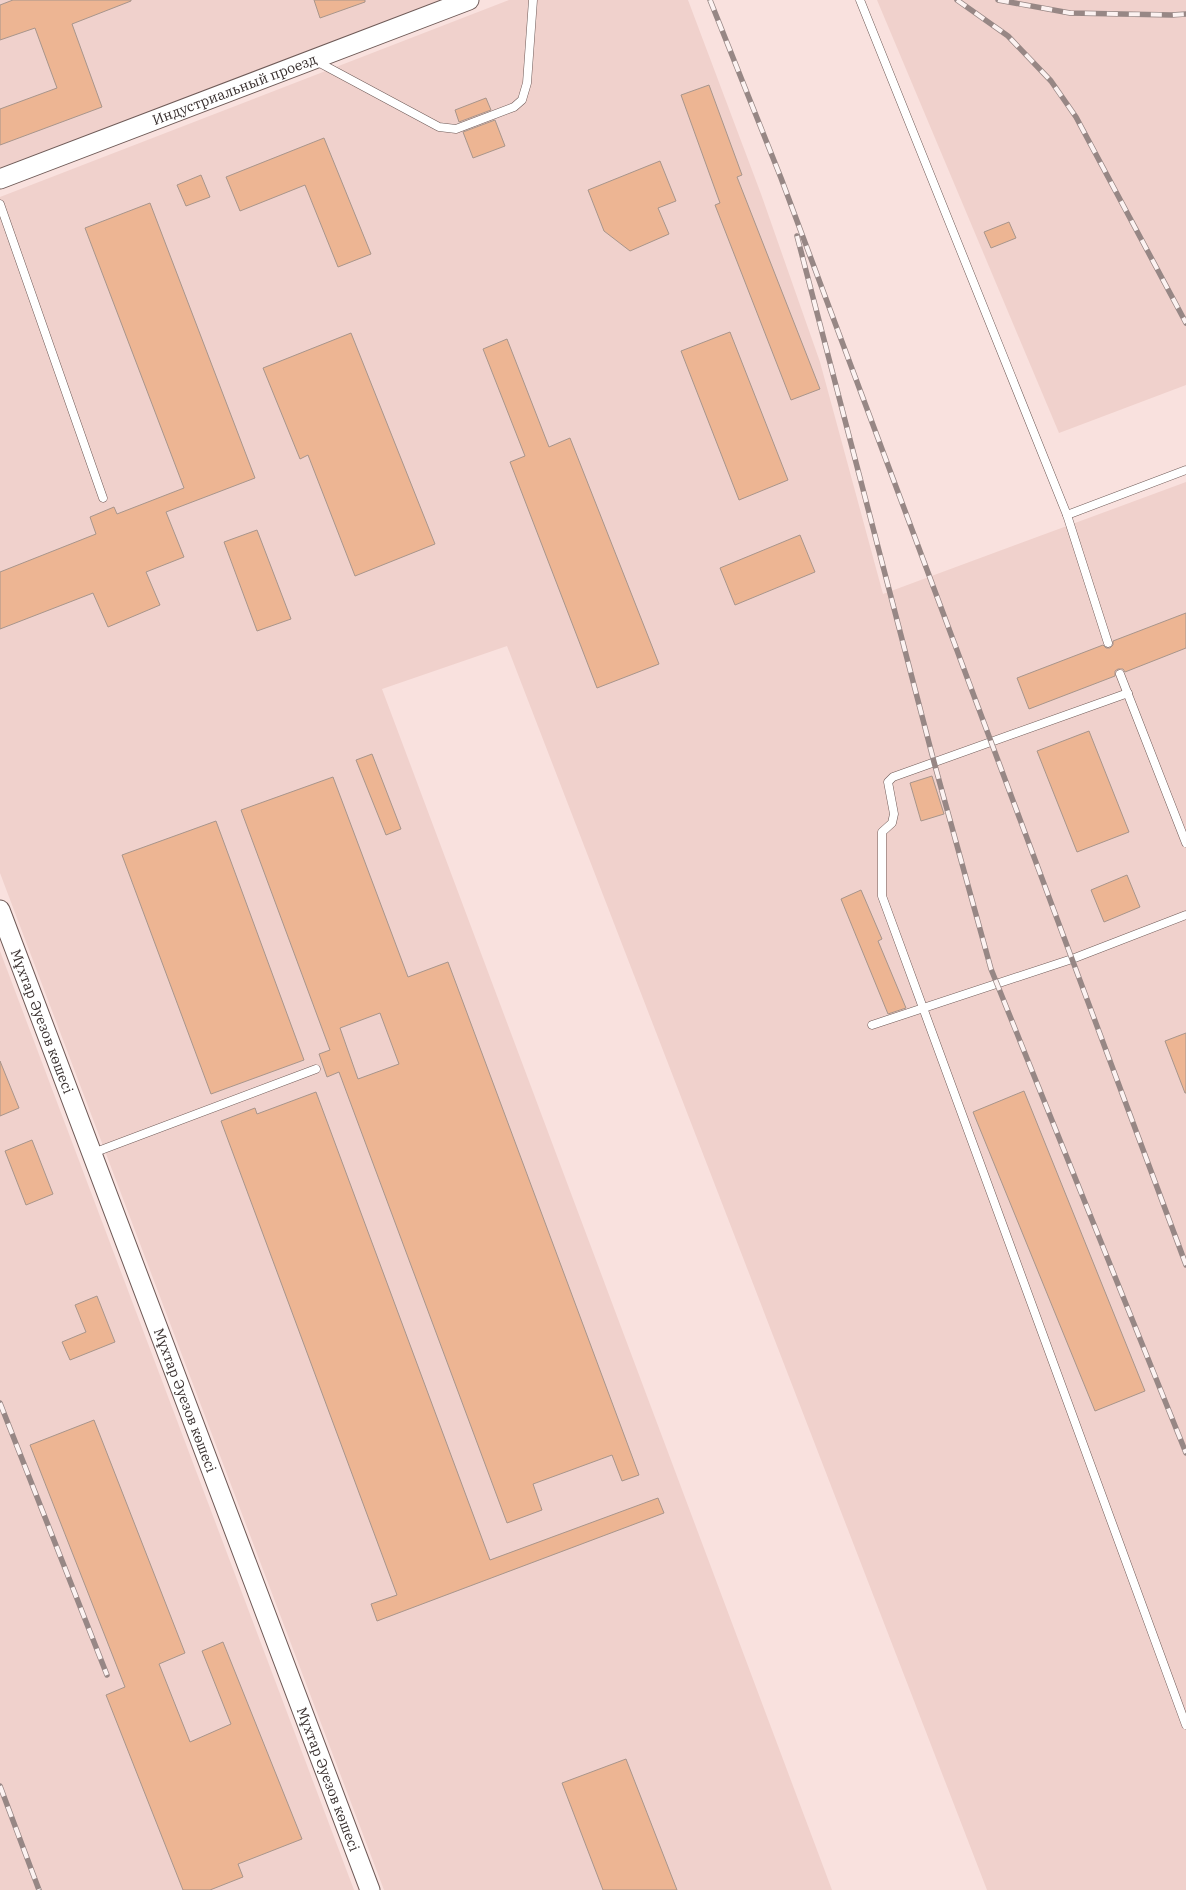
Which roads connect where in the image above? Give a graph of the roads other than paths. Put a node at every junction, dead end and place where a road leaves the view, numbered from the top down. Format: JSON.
{"nodes":[{"id":1,"x":469,"y":0,"type":"edge"},
{"id":2,"x":533,"y":0,"type":"edge"},
{"id":3,"x":860,"y":0,"type":"edge"},
{"id":4,"x":314,"y":60,"type":"junction"},
{"id":5,"x":0,"y":179,"type":"edge"},
{"id":6,"x":0,"y":204,"type":"edge"},
{"id":7,"x":1186,"y":470,"type":"edge"},
{"id":8,"x":104,"y":498,"type":"dead end"},
{"id":9,"x":1067,"y":515,"type":"junction"},
{"id":10,"x":1108,"y":643,"type":"dead end"},
{"id":11,"x":1120,"y":674,"type":"dead end"},
{"id":12,"x":1128,"y":693,"type":"junction"},
{"id":13,"x":1186,"y":843,"type":"edge"},
{"id":14,"x":0,"y":910,"type":"edge"},
{"id":15,"x":1186,"y":915,"type":"edge"},
{"id":16,"x":923,"y":1008,"type":"junction"},
{"id":17,"x":872,"y":1025,"type":"dead end"},
{"id":18,"x":316,"y":1069,"type":"dead end"},
{"id":19,"x":93,"y":1153,"type":"junction"},
{"id":20,"x":1186,"y":1725,"type":"edge"},
{"id":21,"x":370,"y":1890,"type":"edge"}],
"edges":[{"from":1,"to":4,"type":"street","name":"Индустриальный проезд"},
{"from":2,"to":4,"type":"lane"},
{"from":3,"to":9,"type":"lane"},
{"from":4,"to":5,"type":"street","name":"Индустриальный проезд"},
{"from":6,"to":8,"type":"lane"},
{"from":7,"to":9,"type":"lane"},
{"from":9,"to":10,"type":"lane"},
{"from":11,"to":12,"type":"lane"},
{"from":12,"to":13,"type":"lane"},
{"from":12,"to":16,"type":"lane"},
{"from":14,"to":19,"type":"street","name":"Мұхтар Әуезов көшесі"},
{"from":15,"to":16,"type":"lane"},
{"from":16,"to":17,"type":"lane"},
{"from":16,"to":20,"type":"lane"},
{"from":18,"to":19,"type":"lane"},
{"from":19,"to":21,"type":"street","name":"Мұхтар Әуезов көшесі"}]}
